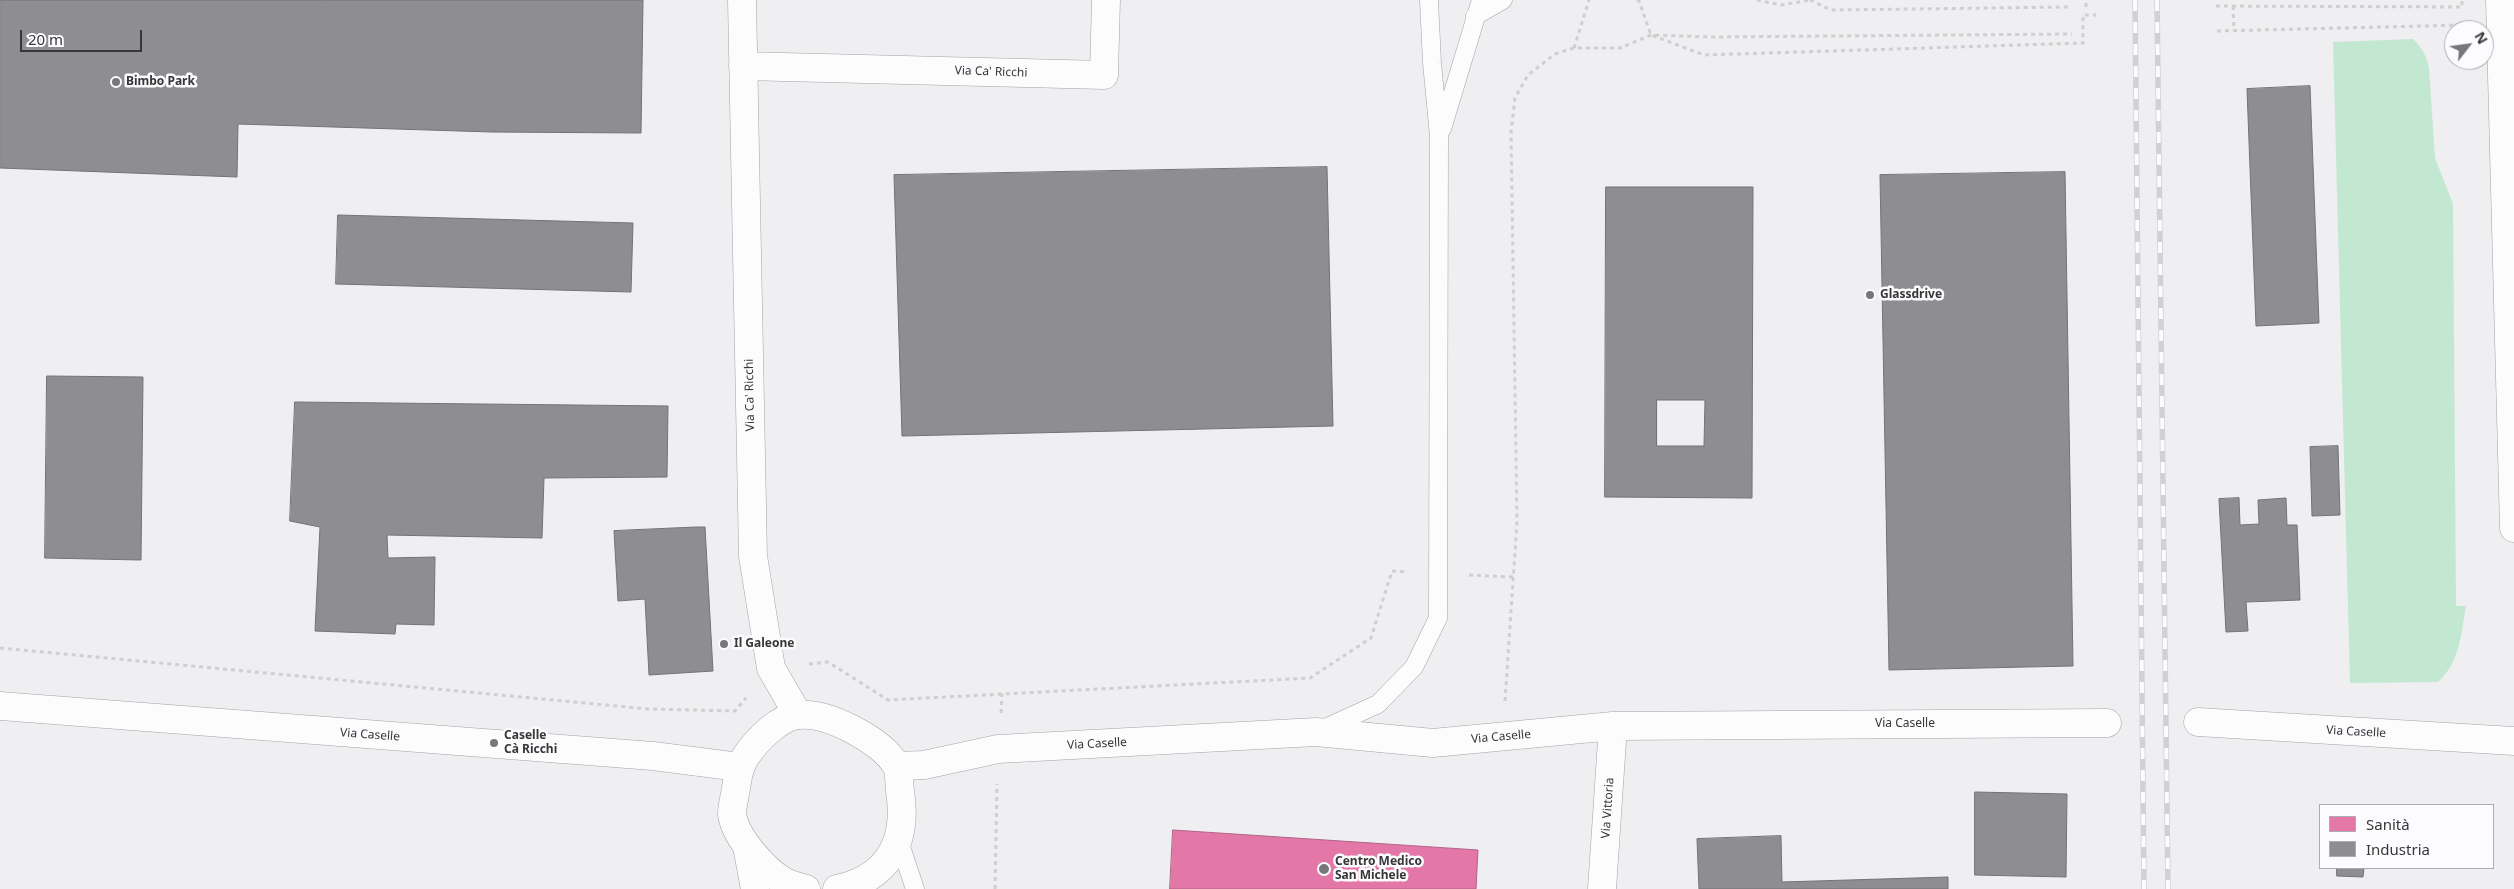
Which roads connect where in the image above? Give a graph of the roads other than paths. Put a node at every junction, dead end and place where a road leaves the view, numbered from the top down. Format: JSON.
{"nodes":[{"id":1,"x":742,"y":0,"type":"edge"},
{"id":2,"x":1106,"y":0,"type":"edge"},
{"id":3,"x":1429,"y":0,"type":"edge"},
{"id":4,"x":1503,"y":0,"type":"edge"},
{"id":5,"x":2500,"y":0,"type":"edge"},
{"id":6,"x":1478,"y":5,"type":"edge"},
{"id":7,"x":743,"y":66,"type":"junction"},
{"id":8,"x":1439,"y":136,"type":"junction"},
{"id":9,"x":2514,"y":528,"type":"edge"},
{"id":10,"x":0,"y":706,"type":"edge"},
{"id":11,"x":798,"y":715,"type":"junction"},
{"id":12,"x":2107,"y":722,"type":"dead end"},
{"id":13,"x":2198,"y":722,"type":"dead end"},
{"id":14,"x":1613,"y":726,"type":"junction"},
{"id":15,"x":1316,"y":732,"type":"junction"},
{"id":16,"x":2514,"y":741,"type":"edge"},
{"id":17,"x":897,"y":766,"type":"junction"},
{"id":18,"x":739,"y":767,"type":"junction"},
{"id":19,"x":899,"y":840,"type":"junction"},
{"id":20,"x":747,"y":846,"type":"junction"},
{"id":21,"x":854,"y":887,"type":"edge"},
{"id":22,"x":755,"y":889,"type":"edge"},
{"id":23,"x":806,"y":889,"type":"edge"},
{"id":24,"x":915,"y":889,"type":"edge"},
{"id":25,"x":1602,"y":889,"type":"edge"}],
"edges":[{"from":1,"to":7,"type":"street","name":"Via Ca' Ricchi"},
{"from":2,"to":7,"type":"street","name":"Via Ca' Ricchi"},
{"from":3,"to":8,"type":"lane"},
{"from":4,"to":6,"type":"lane"},
{"from":5,"to":9,"type":"street"},
{"from":6,"to":8,"type":"lane"},
{"from":7,"to":11,"type":"street","name":"Via Ca' Ricchi"},
{"from":8,"to":15,"type":"lane"},
{"from":10,"to":18,"type":"street","name":"Via Caselle"},
{"from":11,"to":17,"type":"street"},
{"from":11,"to":18,"type":"street"},
{"from":12,"to":14,"type":"street","name":"Via Caselle"},
{"from":13,"to":16,"type":"street","name":"Via Caselle"},
{"from":14,"to":15,"type":"street","name":"Via Caselle"},
{"from":14,"to":25,"type":"street","name":"Via Vittoria"},
{"from":15,"to":17,"type":"street","name":"Via Caselle"},
{"from":17,"to":19,"type":"street"},
{"from":18,"to":20,"type":"street"},
{"from":19,"to":21,"type":"street"},
{"from":19,"to":24,"type":"lane"},
{"from":20,"to":22,"type":"street"},
{"from":20,"to":23,"type":"street"}]}
